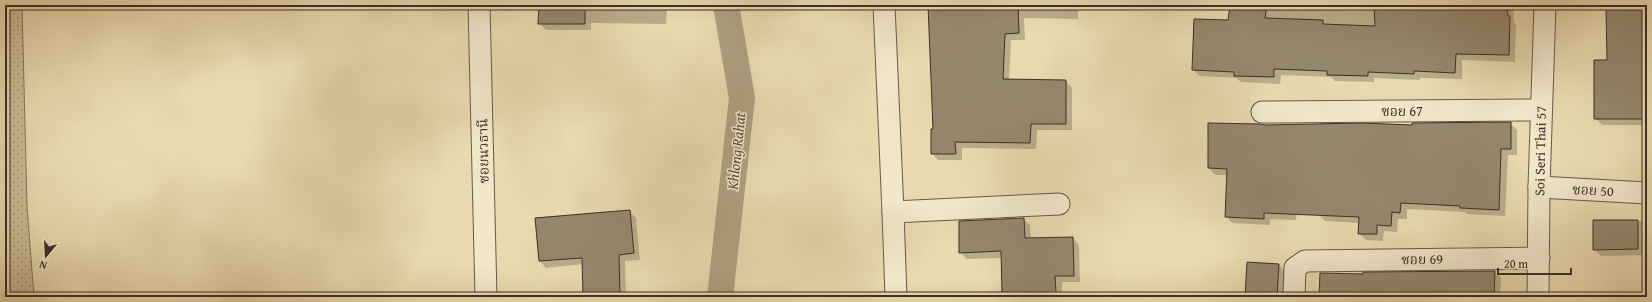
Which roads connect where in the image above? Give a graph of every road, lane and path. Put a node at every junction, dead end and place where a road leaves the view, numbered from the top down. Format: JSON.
{"nodes":[{"id":1,"x":480,"y":5,"type":"edge"},
{"id":2,"x":884,"y":5,"type":"edge"},
{"id":3,"x":1545,"y":5,"type":"edge"},
{"id":4,"x":1541,"y":110,"type":"junction"},
{"id":5,"x":1262,"y":112,"type":"dead end"},
{"id":6,"x":1539,"y":187,"type":"junction"},
{"id":7,"x":1647,"y":193,"type":"edge"},
{"id":8,"x":1059,"y":204,"type":"dead end"},
{"id":9,"x":893,"y":212,"type":"junction"},
{"id":10,"x":1539,"y":258,"type":"junction"},
{"id":11,"x":486,"y":297,"type":"edge"},
{"id":12,"x":896,"y":297,"type":"edge"},
{"id":13,"x":1294,"y":297,"type":"edge"},
{"id":14,"x":1538,"y":297,"type":"edge"}],
"edges":[{"from":1,"to":11,"type":"street","name":"ซอยนวธานี"},
{"from":2,"to":9,"type":"street"},
{"from":3,"to":4,"type":"street","name":"Soi Seri Thai 57"},
{"from":4,"to":5,"type":"street","name":"ซอย 67"},
{"from":4,"to":6,"type":"street","name":"Soi Seri Thai 57"},
{"from":6,"to":7,"type":"street","name":"ซอย 50"},
{"from":6,"to":10,"type":"street","name":"Soi Seri Thai 57"},
{"from":8,"to":9,"type":"street"},
{"from":9,"to":12,"type":"street"},
{"from":10,"to":13,"type":"street","name":"ซอย 69"},
{"from":10,"to":14,"type":"street","name":"Soi Seri Thai 57"}]}
